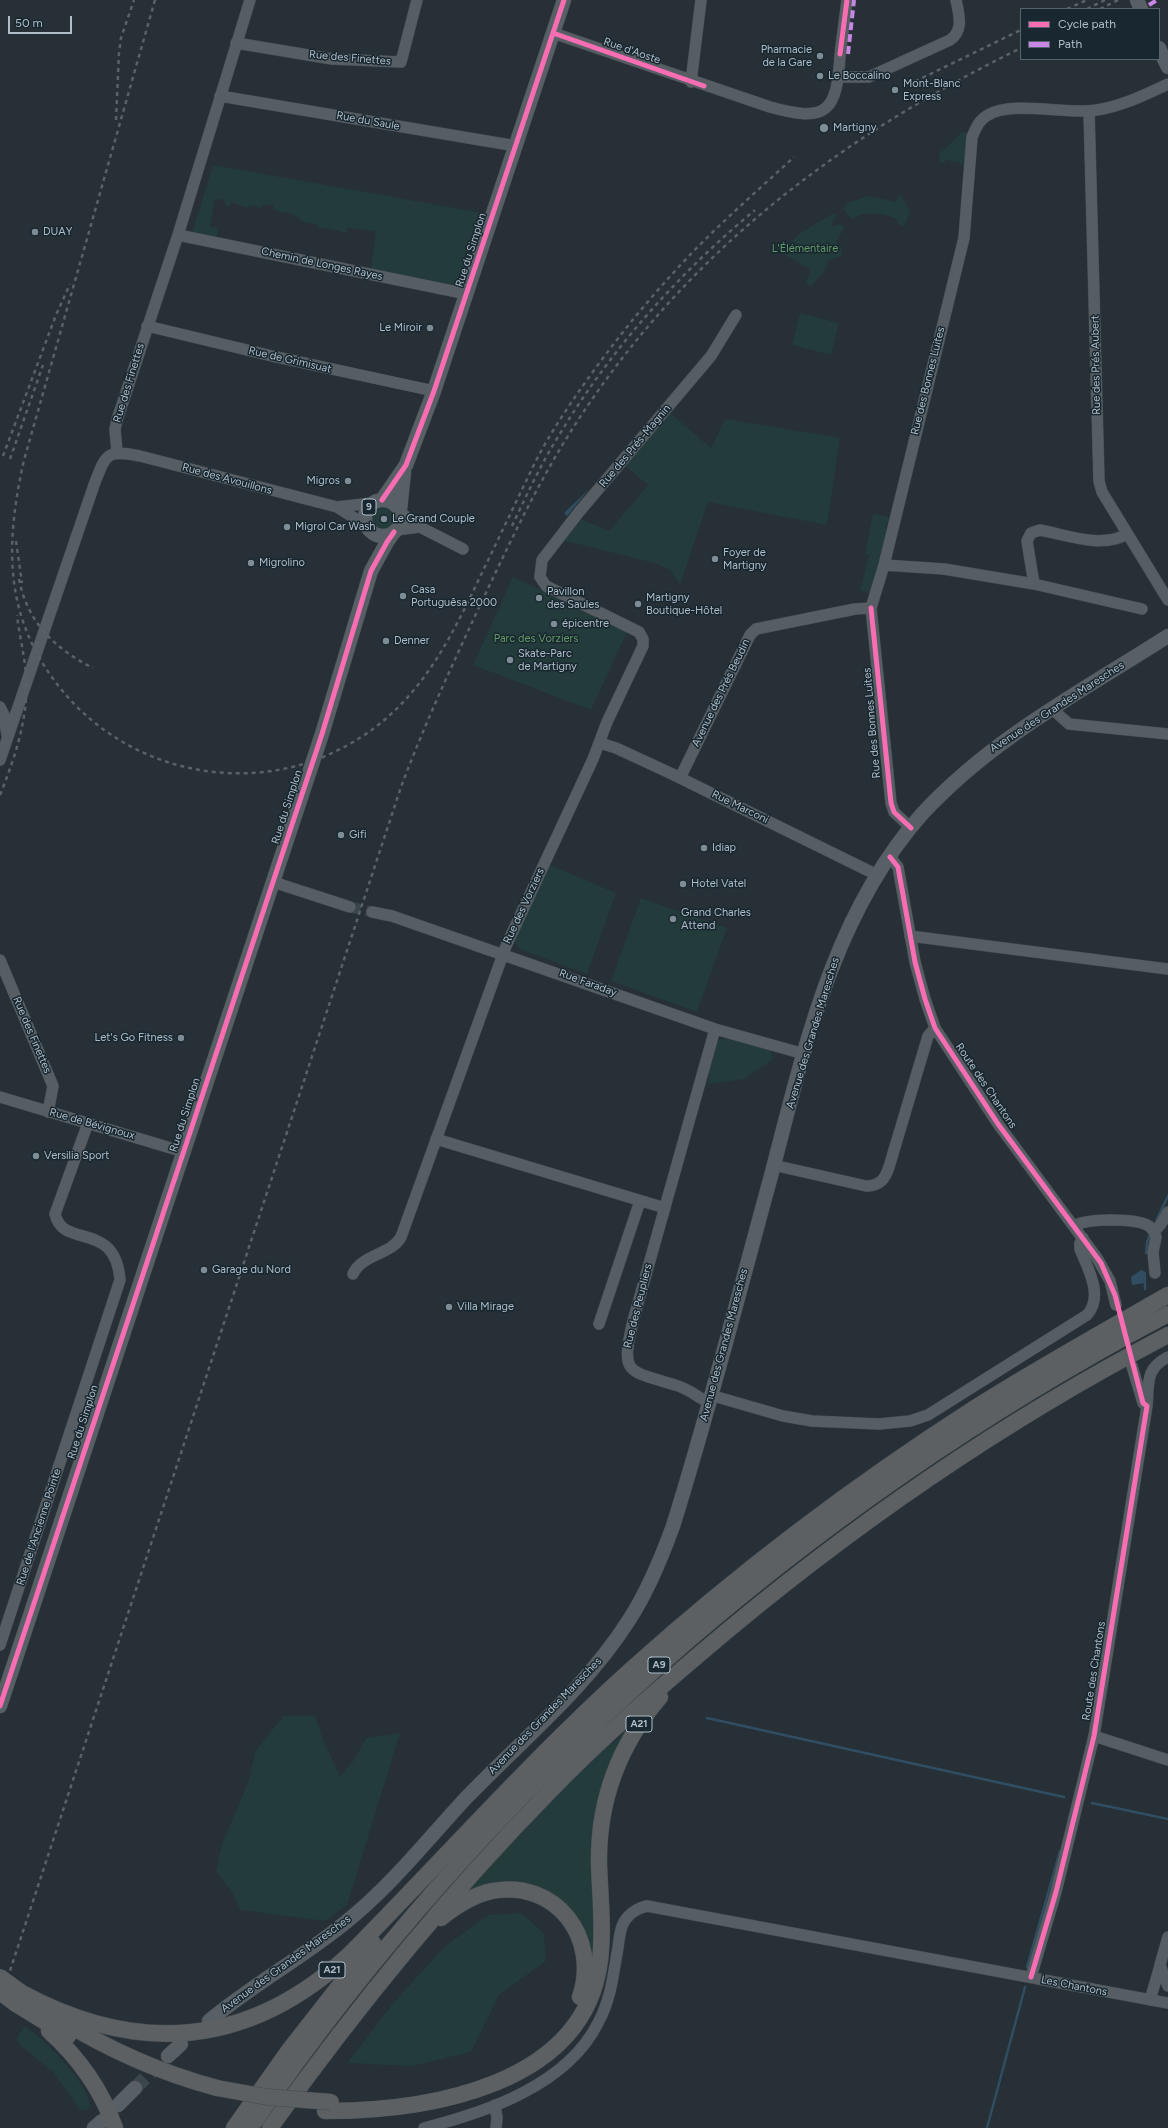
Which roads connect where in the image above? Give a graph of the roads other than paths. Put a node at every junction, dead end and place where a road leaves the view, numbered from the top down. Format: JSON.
{"nodes":[{"id":1,"x":250,"y":0,"type":"edge"},
{"id":2,"x":417,"y":0,"type":"edge"},
{"id":3,"x":564,"y":0,"type":"edge"},
{"id":4,"x":701,"y":0,"type":"edge"},
{"id":5,"x":847,"y":0,"type":"edge"},
{"id":6,"x":854,"y":0,"type":"edge"},
{"id":7,"x":956,"y":0,"type":"edge"},
{"id":8,"x":553,"y":33,"type":"junction"},
{"id":9,"x":236,"y":43,"type":"junction"},
{"id":10,"x":1160,"y":50,"type":"edge"},
{"id":11,"x":848,"y":54,"type":"dead end"},
{"id":12,"x":1168,"y":67,"type":"edge"},
{"id":13,"x":840,"y":76,"type":"junction"},
{"id":14,"x":691,"y":82,"type":"junction"},
{"id":15,"x":1168,"y":84,"type":"edge"},
{"id":16,"x":220,"y":96,"type":"junction"},
{"id":17,"x":1089,"y":111,"type":"junction"},
{"id":18,"x":516,"y":146,"type":"junction"},
{"id":19,"x":178,"y":235,"type":"junction"},
{"id":20,"x":467,"y":294,"type":"junction"},
{"id":21,"x":736,"y":315,"type":"dead end"},
{"id":22,"x":147,"y":326,"type":"junction"},
{"id":23,"x":434,"y":392,"type":"junction"},
{"id":24,"x":117,"y":452,"type":"junction"},
{"id":25,"x":406,"y":465,"type":"junction"},
{"id":26,"x":377,"y":501,"type":"junction"},
{"id":27,"x":337,"y":507,"type":"junction"},
{"id":28,"x":400,"y":512,"type":"junction"},
{"id":29,"x":420,"y":527,"type":"junction"},
{"id":30,"x":369,"y":528,"type":"junction"},
{"id":31,"x":395,"y":531,"type":"junction"},
{"id":32,"x":1127,"y":534,"type":"junction"},
{"id":33,"x":463,"y":549,"type":"dead end"},
{"id":34,"x":884,"y":565,"type":"junction"},
{"id":35,"x":371,"y":571,"type":"junction"},
{"id":36,"x":540,"y":577,"type":"joint"},
{"id":37,"x":1034,"y":584,"type":"junction"},
{"id":38,"x":1168,"y":600,"type":"edge"},
{"id":39,"x":871,"y":608,"type":"junction"},
{"id":40,"x":1142,"y":609,"type":"dead end"},
{"id":41,"x":1168,"y":636,"type":"edge"},
{"id":42,"x":0,"y":701,"type":"edge"},
{"id":43,"x":0,"y":707,"type":"edge"},
{"id":44,"x":18,"y":708,"type":"junction"},
{"id":45,"x":1051,"y":708,"type":"junction"},
{"id":46,"x":1168,"y":734,"type":"edge"},
{"id":47,"x":7,"y":739,"type":"junction"},
{"id":48,"x":600,"y":743,"type":"junction"},
{"id":49,"x":0,"y":760,"type":"edge"},
{"id":50,"x":680,"y":778,"type":"junction"},
{"id":51,"x":911,"y":828,"type":"junction"},
{"id":52,"x":890,"y":857,"type":"junction"},
{"id":53,"x":877,"y":875,"type":"junction"},
{"id":54,"x":273,"y":882,"type":"junction"},
{"id":55,"x":350,"y":907,"type":"tunnel mouth"},
{"id":56,"x":372,"y":912,"type":"tunnel mouth"},
{"id":57,"x":910,"y":936,"type":"junction"},
{"id":58,"x":503,"y":954,"type":"junction"},
{"id":59,"x":0,"y":960,"type":"edge"},
{"id":60,"x":1168,"y":969,"type":"edge"},
{"id":61,"x":935,"y":1028,"type":"junction"},
{"id":62,"x":715,"y":1029,"type":"junction"},
{"id":63,"x":804,"y":1054,"type":"junction"},
{"id":64,"x":0,"y":1097,"type":"edge"},
{"id":65,"x":48,"y":1112,"type":"junction"},
{"id":66,"x":88,"y":1123,"type":"junction"},
{"id":67,"x":436,"y":1140,"type":"junction"},
{"id":68,"x":184,"y":1152,"type":"junction"},
{"id":69,"x":773,"y":1165,"type":"junction"},
{"id":70,"x":640,"y":1201,"type":"junction"},
{"id":71,"x":665,"y":1208,"type":"junction"},
{"id":72,"x":1168,"y":1212,"type":"edge"},
{"id":73,"x":1074,"y":1226,"type":"junction"},
{"id":74,"x":1154,"y":1232,"type":"junction"},
{"id":75,"x":1083,"y":1238,"type":"junction"},
{"id":76,"x":1155,"y":1273,"type":"dead end"},
{"id":77,"x":353,"y":1274,"type":"dead end"},
{"id":78,"x":1168,"y":1295,"type":"edge"},
{"id":79,"x":1168,"y":1298,"type":"edge"},
{"id":80,"x":1116,"y":1305,"type":"dead end"},
{"id":81,"x":1168,"y":1314,"type":"edge"},
{"id":82,"x":599,"y":1324,"type":"dead end"},
{"id":83,"x":1165,"y":1336,"type":"edge"},
{"id":84,"x":1080,"y":1345,"type":"junction"},
{"id":85,"x":1168,"y":1357,"type":"edge"},
{"id":86,"x":1132,"y":1366,"type":"dead end"},
{"id":87,"x":709,"y":1398,"type":"junction"},
{"id":88,"x":1147,"y":1406,"type":"junction"},
{"id":89,"x":4,"y":1623,"type":"edge"},
{"id":90,"x":720,"y":1637,"type":"junction"},
{"id":91,"x":0,"y":1645,"type":"edge"},
{"id":92,"x":0,"y":1706,"type":"edge"},
{"id":93,"x":1094,"y":1736,"type":"junction"},
{"id":94,"x":1168,"y":1760,"type":"edge"},
{"id":95,"x":466,"y":1834,"type":"junction"},
{"id":96,"x":1168,"y":1937,"type":"edge"},
{"id":97,"x":1160,"y":1965,"type":"junction"},
{"id":98,"x":390,"y":1968,"type":"junction"},
{"id":99,"x":0,"y":1977,"type":"edge"},
{"id":100,"x":1031,"y":1977,"type":"junction"},
{"id":101,"x":1168,"y":1986,"type":"edge"},
{"id":102,"x":0,"y":1992,"type":"edge"},
{"id":103,"x":19,"y":1999,"type":"junction"},
{"id":104,"x":1150,"y":2000,"type":"junction"},
{"id":105,"x":1168,"y":2003,"type":"edge"},
{"id":106,"x":39,"y":2012,"type":"junction"},
{"id":107,"x":209,"y":2021,"type":"dead end"},
{"id":108,"x":181,"y":2044,"type":"dead end"},
{"id":109,"x":168,"y":2056,"type":"tunnel mouth"},
{"id":110,"x":135,"y":2088,"type":"tunnel mouth"},
{"id":111,"x":118,"y":2105,"type":"dead end"},
{"id":112,"x":494,"y":2105,"type":"junction"},
{"id":113,"x":328,"y":2106,"type":"junction"},
{"id":114,"x":104,"y":2126,"type":"edge"},
{"id":115,"x":234,"y":2128,"type":"edge"},
{"id":116,"x":250,"y":2128,"type":"edge"},
{"id":117,"x":270,"y":2128,"type":"edge"},
{"id":118,"x":424,"y":2128,"type":"edge"},
{"id":119,"x":496,"y":2128,"type":"edge"}],
"edges":[{"from":1,"to":9,"type":"street","name":"Rue des Finettes"},
{"from":2,"to":9,"type":"street","name":"Rue des Finettes"},
{"from":3,"to":8,"type":"main road","name":"Rue du Simplon","number":"9"},
{"from":4,"to":14,"type":"street"},
{"from":5,"to":13,"type":"street"},
{"from":6,"to":11,"type":"street"},
{"from":7,"to":13,"type":"street"},
{"from":8,"to":14,"type":"street","name":"Rue d'Aoste"},
{"from":8,"to":18,"type":"main road","name":"Rue du Simplon","number":"9"},
{"from":9,"to":16,"type":"street","name":"Rue des Finettes"},
{"from":10,"to":12,"type":"main road"},
{"from":13,"to":14,"type":"street","name":"Rue d'Aoste"},
{"from":15,"to":17,"type":"street","name":"Rue des Bonnes Luites"},
{"from":16,"to":18,"type":"street","name":"Rue du Saule"},
{"from":16,"to":19,"type":"street","name":"Rue des Finettes"},
{"from":17,"to":32,"type":"street","name":"Rue des Prés Aubert"},
{"from":17,"to":34,"type":"street","name":"Rue des Bonnes Luites"},
{"from":18,"to":20,"type":"main road","name":"Rue du Simplon","number":"9"},
{"from":19,"to":20,"type":"street","name":"Chemin de Longes Rayes"},
{"from":19,"to":22,"type":"street","name":"Rue des Finettes"},
{"from":20,"to":23,"type":"main road","name":"Rue du Simplon","number":"9"},
{"from":21,"to":36,"type":"street","name":"Rue des Prés-Magnin"},
{"from":22,"to":23,"type":"street","name":"Rue de Grimisuat"},
{"from":22,"to":24,"type":"street","name":"Rue des Finettes"},
{"from":23,"to":25,"type":"main road","name":"Rue du Simplon","number":"9"},
{"from":24,"to":27,"type":"street","name":"Rue des Avouillons"},
{"from":24,"to":44,"type":"street"},
{"from":25,"to":26,"type":"main road","name":"Rue du Simplon","number":"9"},
{"from":25,"to":28,"type":"main road","name":"Rue du Simplon","number":"9"},
{"from":26,"to":27,"type":"street","name":"Rue des Avouillons"},
{"from":26,"to":28,"type":"main road","number":"9"},
{"from":26,"to":30,"type":"main road","number":"9"},
{"from":27,"to":30,"type":"street","name":"Rue des Avouillons"},
{"from":28,"to":29,"type":"street"},
{"from":28,"to":31,"type":"main road","number":"9"},
{"from":29,"to":31,"type":"street"},
{"from":29,"to":33,"type":"street"},
{"from":30,"to":31,"type":"main road","number":"9"},
{"from":30,"to":35,"type":"main road","name":"Rue du Simplon","number":"9"},
{"from":31,"to":35,"type":"main road","name":"Rue du Simplon","number":"9"},
{"from":32,"to":37,"type":"street"},
{"from":32,"to":38,"type":"street","name":"Rue des Prés Aubert"},
{"from":34,"to":37,"type":"street"},
{"from":34,"to":39,"type":"street","name":"Rue des Bonnes Luites"},
{"from":35,"to":54,"type":"main road","name":"Rue du Simplon","number":"9"},
{"from":36,"to":48,"type":"street","name":"Rue des Vorziers"},
{"from":37,"to":40,"type":"street"},
{"from":39,"to":50,"type":"street","name":"Avenue des Prés Beudin"},
{"from":39,"to":51,"type":"street","name":"Rue des Bonnes Luites"},
{"from":41,"to":45,"type":"main road","name":"Avenue des Grandes Maresches"},
{"from":42,"to":44,"type":"street"},
{"from":43,"to":47,"type":"street"},
{"from":44,"to":47,"type":"street"},
{"from":45,"to":46,"type":"street"},
{"from":45,"to":51,"type":"main road","name":"Avenue des Grandes Maresches"},
{"from":47,"to":49,"type":"street"},
{"from":48,"to":50,"type":"street","name":"Rue Marconi"},
{"from":48,"to":58,"type":"street","name":"Rue des Vorziers"},
{"from":50,"to":53,"type":"street","name":"Rue Marconi"},
{"from":51,"to":52,"type":"main road","name":"Avenue des Grandes Maresches"},
{"from":52,"to":53,"type":"main road","name":"Avenue des Grandes Maresches"},
{"from":52,"to":57,"type":"street","name":"Route des Chantons"},
{"from":53,"to":63,"type":"main road","name":"Avenue des Grandes Maresches"},
{"from":54,"to":55,"type":"street"},
{"from":54,"to":68,"type":"main road","name":"Rue du Simplon","number":"9"},
{"from":56,"to":58,"type":"street","name":"Rue Faraday"},
{"from":57,"to":60,"type":"street"},
{"from":57,"to":61,"type":"street","name":"Route des Chantons"},
{"from":58,"to":62,"type":"street","name":"Rue Faraday"},
{"from":58,"to":67,"type":"street","name":"Rue des Vorziers"},
{"from":59,"to":65,"type":"street","name":"Rue des Finettes"},
{"from":61,"to":69,"type":"street"},
{"from":61,"to":73,"type":"street","name":"Route des Chantons"},
{"from":62,"to":63,"type":"street","name":"Rue Faraday"},
{"from":62,"to":71,"type":"street","name":"Rue des Peupliers"},
{"from":63,"to":69,"type":"main road","name":"Avenue des Grandes Maresches"},
{"from":64,"to":65,"type":"street","name":"Rue de Bévignoux"},
{"from":65,"to":66,"type":"street","name":"Rue de Bévignoux"},
{"from":66,"to":68,"type":"street","name":"Rue de Bévignoux"},
{"from":66,"to":89,"type":"street","name":"Rue de l'Ancienne Pointe"},
{"from":67,"to":70,"type":"street"},
{"from":67,"to":77,"type":"street","name":"Rue des Vorziers"},
{"from":68,"to":92,"type":"main road","name":"Rue du Simplon","number":"9"},
{"from":69,"to":87,"type":"main road","name":"Avenue des Grandes Maresches"},
{"from":70,"to":71,"type":"street"},
{"from":70,"to":82,"type":"street"},
{"from":71,"to":87,"type":"street","name":"Rue des Peupliers"},
{"from":72,"to":74,"type":"street"},
{"from":73,"to":74,"type":"street"},
{"from":73,"to":75,"type":"street","name":"Route des Chantons"},
{"from":74,"to":76,"type":"street"},
{"from":75,"to":80,"type":"street","name":"Route des Chantons"},
{"from":75,"to":87,"type":"street"},
{"from":78,"to":84,"type":"highway"},
{"from":79,"to":84,"type":"highway","number":"A9"},
{"from":81,"to":116,"type":"highway","number":"A9"},
{"from":83,"to":90,"type":"highway"},
{"from":84,"to":95,"type":"highway","number":"A9"},
{"from":85,"to":88,"type":"street","name":"Route des Chantons"},
{"from":86,"to":88,"type":"street"},
{"from":87,"to":107,"type":"main road","name":"Avenue des Grandes Maresches"},
{"from":88,"to":93,"type":"street","name":"Route des Chantons"},
{"from":89,"to":91,"type":"street","name":"Rue de l'Ancienne Pointe"},
{"from":90,"to":98,"type":"highway"},
{"from":90,"to":113,"type":"highway","number":"A21"},
{"from":93,"to":94,"type":"street"},
{"from":93,"to":100,"type":"street","name":"Route des Chantons"},
{"from":95,"to":106,"type":"highway","number":"A21"},
{"from":95,"to":115,"type":"highway","number":"A9"},
{"from":96,"to":97,"type":"street"},
{"from":97,"to":101,"type":"street"},
{"from":97,"to":104,"type":"street"},
{"from":98,"to":113,"type":"highway","number":"A21"},
{"from":98,"to":117,"type":"highway","number":"A21"},
{"from":99,"to":103,"type":"highway","number":"A21","bridge":true},
{"from":100,"to":104,"type":"street","name":"Les Chantons"},
{"from":100,"to":112,"type":"street","name":"Les Chantons"},
{"from":102,"to":103,"type":"highway","number":"A21","bridge":true},
{"from":103,"to":106,"type":"highway","number":"A21"},
{"from":104,"to":105,"type":"street","name":"Les Chantons"},
{"from":106,"to":113,"type":"highway","number":"A21","bridge":true},
{"from":106,"to":114,"type":"highway","number":"A21"},
{"from":108,"to":109,"type":"main road"},
{"from":110,"to":111,"type":"main road"},
{"from":112,"to":118,"type":"street"},
{"from":112,"to":119,"type":"street"}]}
